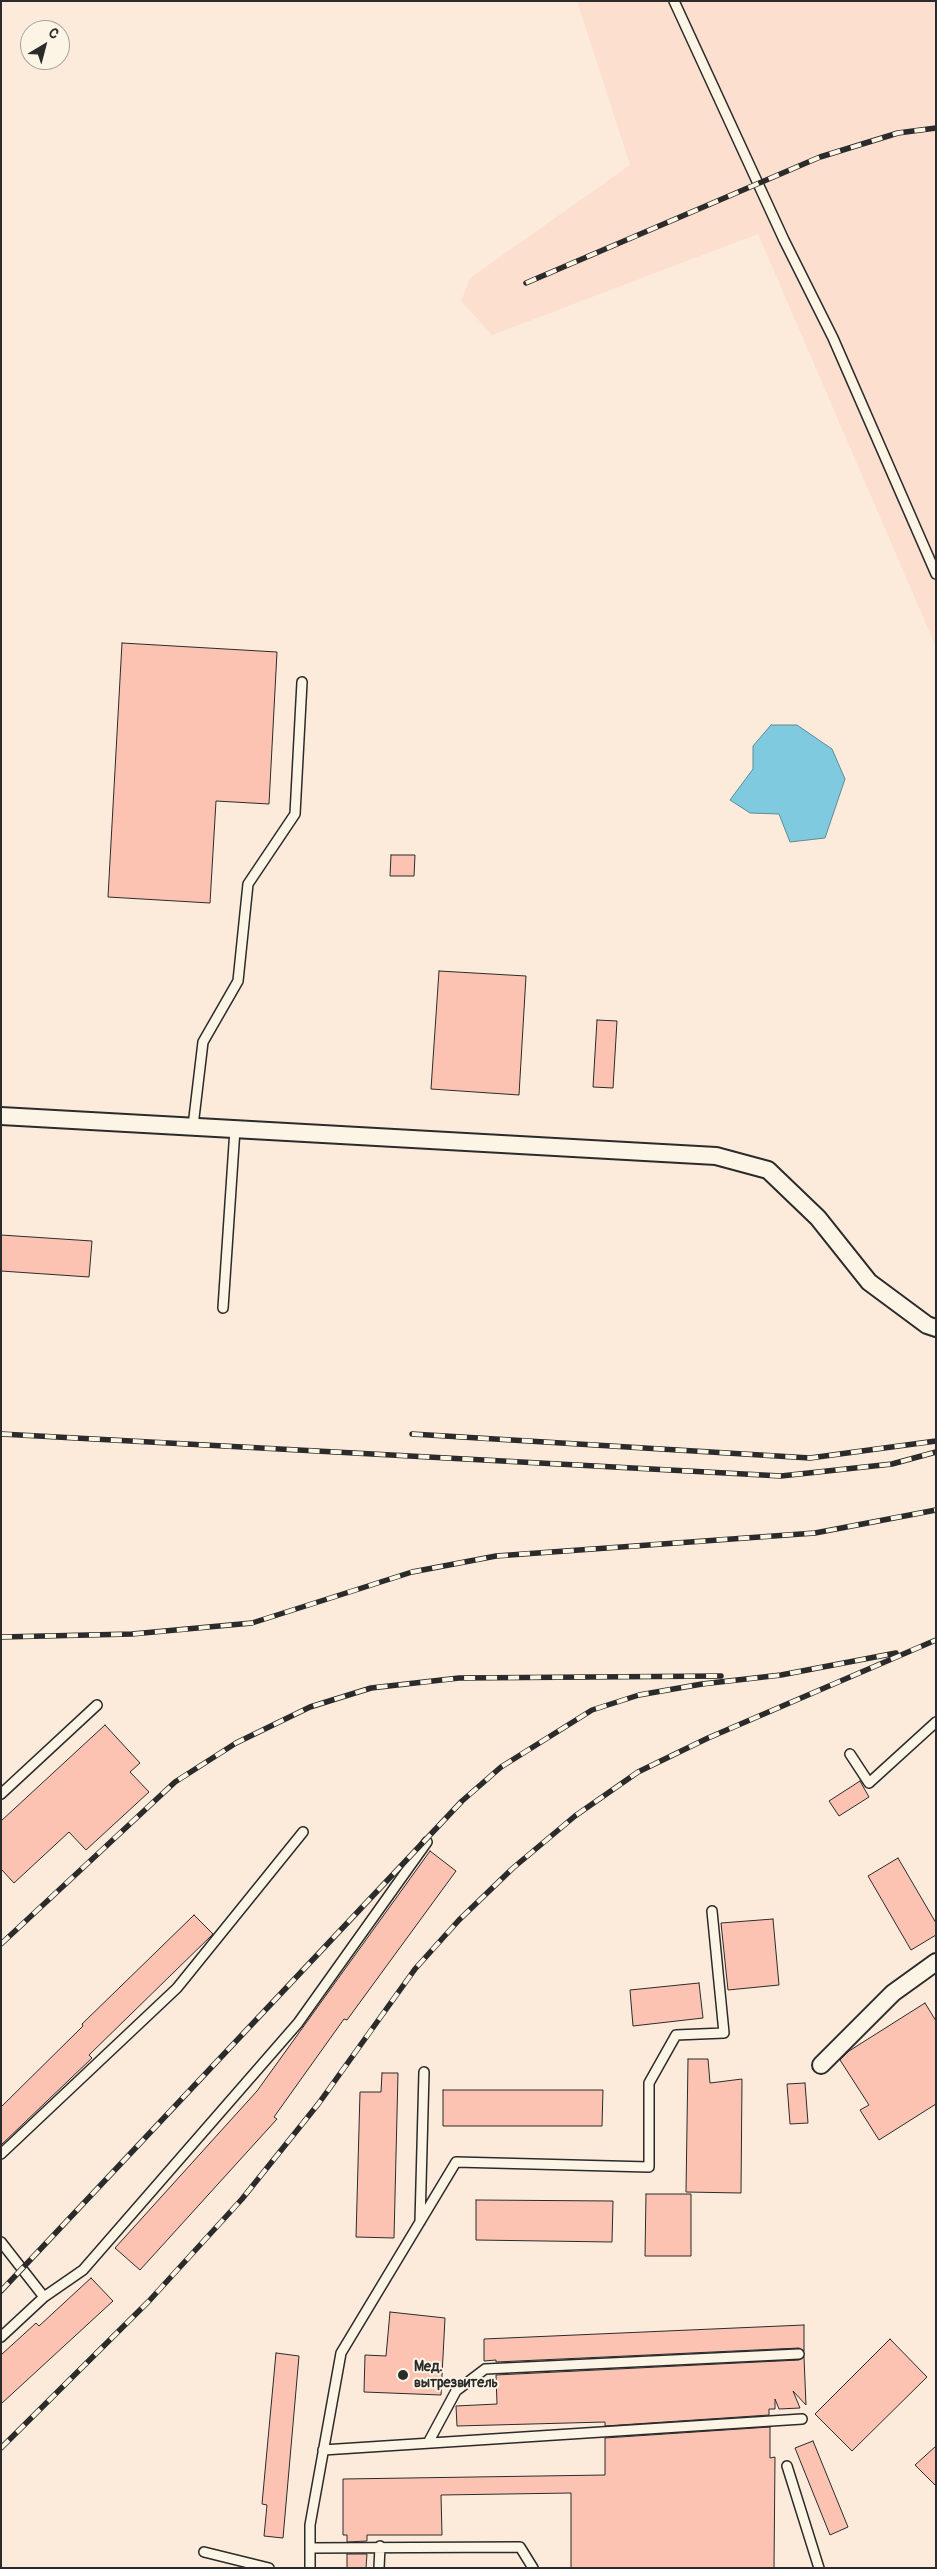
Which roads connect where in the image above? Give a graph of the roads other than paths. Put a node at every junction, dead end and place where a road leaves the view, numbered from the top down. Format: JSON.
{"nodes":[{"id":1,"x":674,"y":1,"type":"edge"},
{"id":2,"x":936,"y":574,"type":"edge"},
{"id":3,"x":302,"y":682,"type":"dead end"},
{"id":4,"x":1,"y":1116,"type":"edge"},
{"id":5,"x":193,"y":1126,"type":"junction"},
{"id":6,"x":235,"y":1129,"type":"junction"},
{"id":7,"x":223,"y":1308,"type":"dead end"},
{"id":8,"x":936,"y":1328,"type":"edge"},
{"id":9,"x":97,"y":1705,"type":"dead end"},
{"id":10,"x":936,"y":1722,"type":"edge"},
{"id":11,"x":850,"y":1754,"type":"dead end"},
{"id":12,"x":1,"y":1794,"type":"edge"},
{"id":13,"x":303,"y":1832,"type":"dead end"},
{"id":14,"x":427,"y":1842,"type":"dead end"},
{"id":15,"x":712,"y":1911,"type":"dead end"},
{"id":16,"x":936,"y":1962,"type":"edge"},
{"id":17,"x":821,"y":2065,"type":"dead end"},
{"id":18,"x":424,"y":2072,"type":"dead end"},
{"id":19,"x":1,"y":2154,"type":"edge"},
{"id":20,"x":420,"y":2223,"type":"junction"},
{"id":21,"x":1,"y":2242,"type":"edge"},
{"id":22,"x":44,"y":2297,"type":"junction"},
{"id":23,"x":1,"y":2337,"type":"edge"},
{"id":24,"x":799,"y":2354,"type":"dead end"},
{"id":25,"x":802,"y":2419,"type":"dead end"},
{"id":26,"x":428,"y":2443,"type":"junction"},
{"id":27,"x":323,"y":2450,"type":"junction"},
{"id":28,"x":787,"y":2466,"type":"dead end"},
{"id":29,"x":380,"y":2546,"type":"junction"},
{"id":30,"x":310,"y":2548,"type":"junction"},
{"id":31,"x":204,"y":2552,"type":"dead end"},
{"id":32,"x":269,"y":2568,"type":"edge"},
{"id":33,"x":310,"y":2568,"type":"edge"},
{"id":34,"x":379,"y":2568,"type":"edge"},
{"id":35,"x":533,"y":2568,"type":"edge"},
{"id":36,"x":819,"y":2568,"type":"edge"}],
"edges":[{"from":1,"to":2,"type":"lane"},
{"from":3,"to":5,"type":"lane"},
{"from":4,"to":5,"type":"street"},
{"from":5,"to":6,"type":"street"},
{"from":6,"to":7,"type":"lane"},
{"from":6,"to":8,"type":"street"},
{"from":9,"to":12,"type":"lane"},
{"from":10,"to":11,"type":"lane"},
{"from":13,"to":19,"type":"lane"},
{"from":14,"to":22,"type":"lane"},
{"from":15,"to":20,"type":"lane"},
{"from":16,"to":17,"type":"street"},
{"from":18,"to":20,"type":"lane"},
{"from":20,"to":27,"type":"lane"},
{"from":21,"to":22,"type":"lane"},
{"from":22,"to":23,"type":"lane"},
{"from":24,"to":26,"type":"lane"},
{"from":25,"to":26,"type":"lane"},
{"from":26,"to":27,"type":"lane"},
{"from":27,"to":30,"type":"lane"},
{"from":28,"to":36,"type":"lane"},
{"from":29,"to":30,"type":"lane"},
{"from":29,"to":34,"type":"lane"},
{"from":29,"to":35,"type":"lane"},
{"from":30,"to":33,"type":"lane"},
{"from":31,"to":32,"type":"lane"}]}
